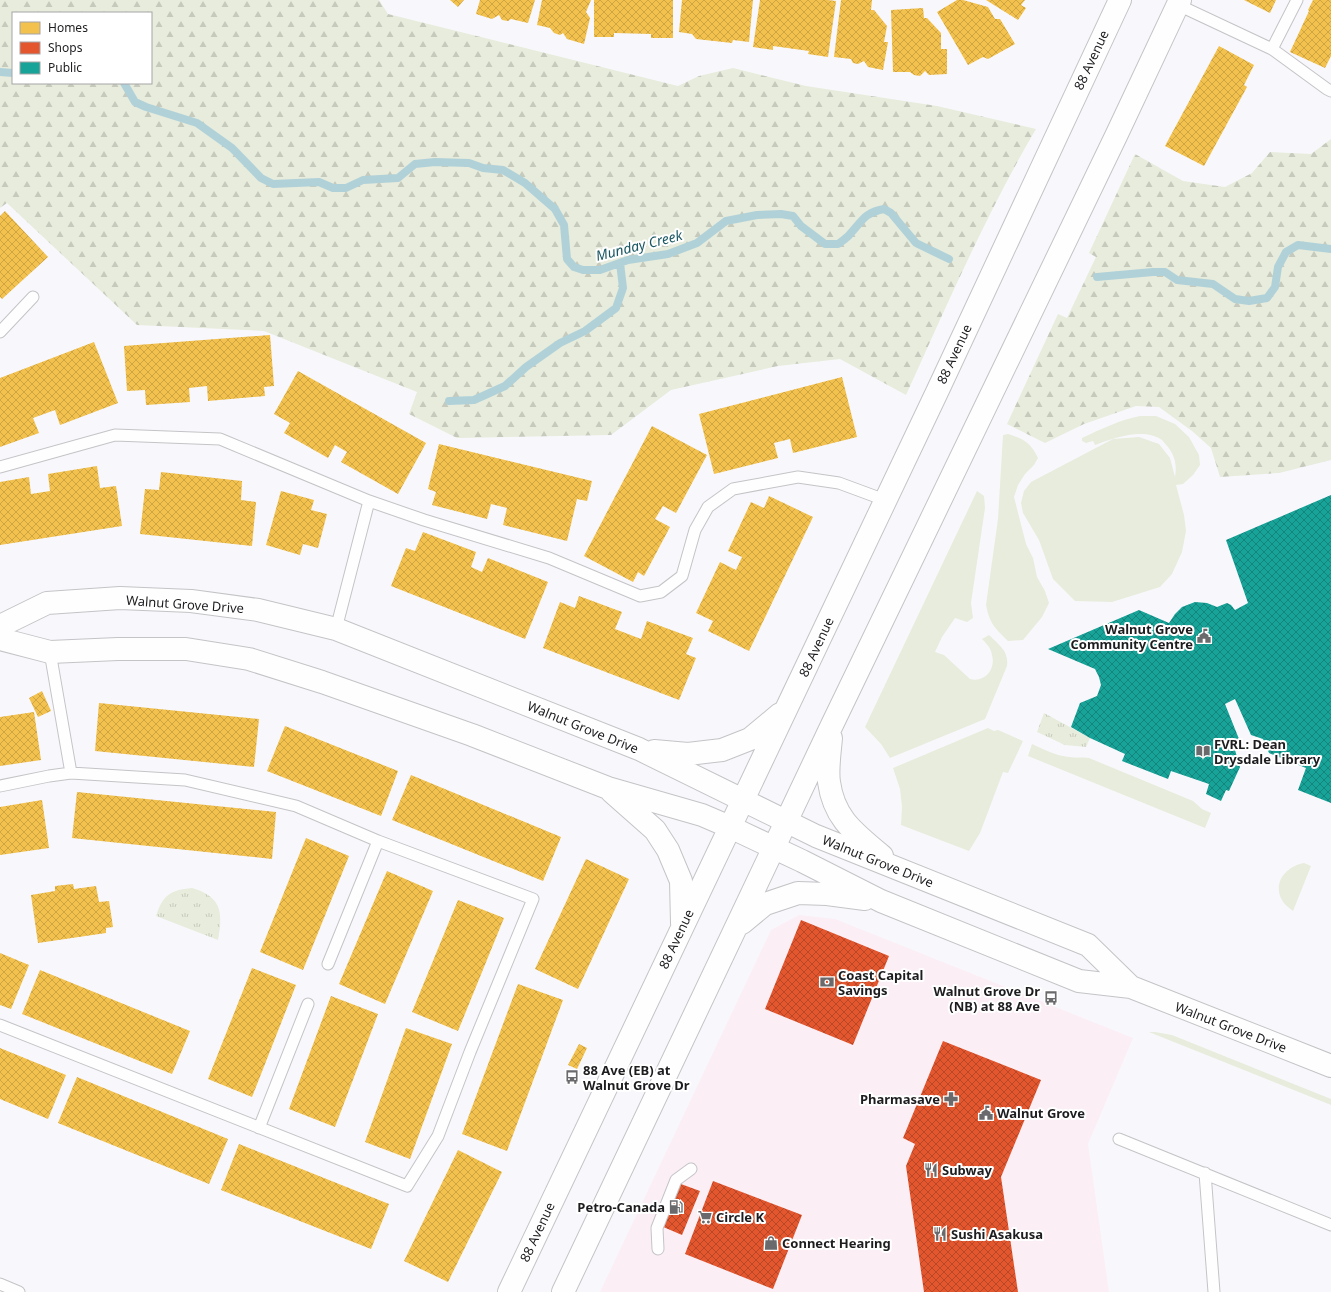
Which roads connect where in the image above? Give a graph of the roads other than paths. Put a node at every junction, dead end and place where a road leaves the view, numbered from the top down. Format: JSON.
{"nodes":[{"id":1,"x":1120,"y":0,"type":"edge"},
{"id":2,"x":1297,"y":0,"type":"edge"},
{"id":3,"x":1175,"y":1,"type":"edge"},
{"id":4,"x":1272,"y":49,"type":"junction"},
{"id":5,"x":1331,"y":91,"type":"edge"},
{"id":6,"x":33,"y":297,"type":"dead end"},
{"id":7,"x":0,"y":332,"type":"edge"},
{"id":8,"x":0,"y":467,"type":"edge"},
{"id":9,"x":885,"y":500,"type":"junction"},
{"id":10,"x":369,"y":501,"type":"junction"},
{"id":11,"x":0,"y":626,"type":"edge"},
{"id":12,"x":336,"y":629,"type":"junction"},
{"id":13,"x":0,"y":639,"type":"edge"},
{"id":14,"x":50,"y":652,"type":"junction"},
{"id":15,"x":785,"y":710,"type":"junction"},
{"id":16,"x":831,"y":727,"type":"junction"},
{"id":17,"x":639,"y":749,"type":"junction"},
{"id":18,"x":71,"y":773,"type":"junction"},
{"id":19,"x":0,"y":786,"type":"edge"},
{"id":20,"x":608,"y":788,"type":"junction"},
{"id":21,"x":743,"y":800,"type":"junction"},
{"id":22,"x":787,"y":822,"type":"junction"},
{"id":23,"x":730,"y":827,"type":"junction"},
{"id":24,"x":378,"y":842,"type":"junction"},
{"id":25,"x":774,"y":848,"type":"junction"},
{"id":26,"x":895,"y":867,"type":"junction"},
{"id":27,"x":881,"y":901,"type":"junction"},
{"id":28,"x":682,"y":927,"type":"junction"},
{"id":29,"x":737,"y":928,"type":"junction"},
{"id":30,"x":328,"y":964,"type":"dead end"},
{"id":31,"x":1131,"y":987,"type":"junction"},
{"id":32,"x":308,"y":1004,"type":"dead end"},
{"id":33,"x":0,"y":1025,"type":"edge"},
{"id":34,"x":1331,"y":1066,"type":"edge"},
{"id":35,"x":259,"y":1128,"type":"junction"},
{"id":36,"x":1119,"y":1139,"type":"dead end"},
{"id":37,"x":691,"y":1169,"type":"dead end"},
{"id":38,"x":1205,"y":1174,"type":"junction"},
{"id":39,"x":1331,"y":1225,"type":"edge"},
{"id":40,"x":658,"y":1249,"type":"dead end"},
{"id":41,"x":0,"y":1284,"type":"edge"},
{"id":42,"x":19,"y":1292,"type":"edge"},
{"id":43,"x":509,"y":1292,"type":"edge"},
{"id":44,"x":563,"y":1292,"type":"edge"},
{"id":45,"x":1214,"y":1292,"type":"edge"}],
"edges":[{"from":1,"to":9,"type":"main road","name":"88 Avenue"},
{"from":2,"to":4,"type":"lane"},
{"from":3,"to":4,"type":"lane"},
{"from":3,"to":16,"type":"main road"},
{"from":4,"to":5,"type":"lane"},
{"from":6,"to":7,"type":"lane"},
{"from":8,"to":10,"type":"lane"},
{"from":9,"to":10,"type":"lane"},
{"from":9,"to":15,"type":"main road","name":"88 Avenue"},
{"from":10,"to":12,"type":"lane"},
{"from":11,"to":12,"type":"main road","name":"Walnut Grove Drive"},
{"from":12,"to":17,"type":"main road","name":"Walnut Grove Drive"},
{"from":13,"to":14,"type":"main road","name":"Walnut Grove Drive"},
{"from":14,"to":18,"type":"lane"},
{"from":14,"to":20,"type":"main road","name":"Walnut Grove Drive"},
{"from":15,"to":17,"type":"main road"},
{"from":15,"to":21,"type":"main road","name":"88 Avenue"},
{"from":16,"to":22,"type":"main road"},
{"from":16,"to":26,"type":"main road"},
{"from":17,"to":21,"type":"main road","name":"Walnut Grove Drive"},
{"from":18,"to":19,"type":"lane"},
{"from":18,"to":24,"type":"lane"},
{"from":20,"to":23,"type":"main road","name":"Walnut Grove Drive"},
{"from":20,"to":28,"type":"main road"},
{"from":21,"to":22,"type":"main road","name":"Walnut Grove Drive"},
{"from":21,"to":23,"type":"main road","name":"88 Avenue"},
{"from":22,"to":25,"type":"main road"},
{"from":22,"to":26,"type":"main road","name":"Walnut Grove Drive"},
{"from":23,"to":25,"type":"main road","name":"Walnut Grove Drive"},
{"from":23,"to":28,"type":"main road","name":"88 Avenue"},
{"from":24,"to":30,"type":"lane"},
{"from":24,"to":35,"type":"lane"},
{"from":25,"to":27,"type":"main road","name":"Walnut Grove Drive"},
{"from":25,"to":29,"type":"main road"},
{"from":26,"to":31,"type":"main road","name":"Walnut Grove Drive"},
{"from":27,"to":29,"type":"main road"},
{"from":27,"to":31,"type":"main road","name":"Walnut Grove Drive"},
{"from":28,"to":43,"type":"main road","name":"88 Avenue"},
{"from":29,"to":44,"type":"main road"},
{"from":31,"to":34,"type":"main road","name":"Walnut Grove Drive"},
{"from":32,"to":35,"type":"lane"},
{"from":33,"to":35,"type":"lane"},
{"from":36,"to":38,"type":"lane"},
{"from":37,"to":40,"type":"lane"},
{"from":38,"to":39,"type":"lane"},
{"from":38,"to":45,"type":"lane"},
{"from":41,"to":42,"type":"lane"}]}
